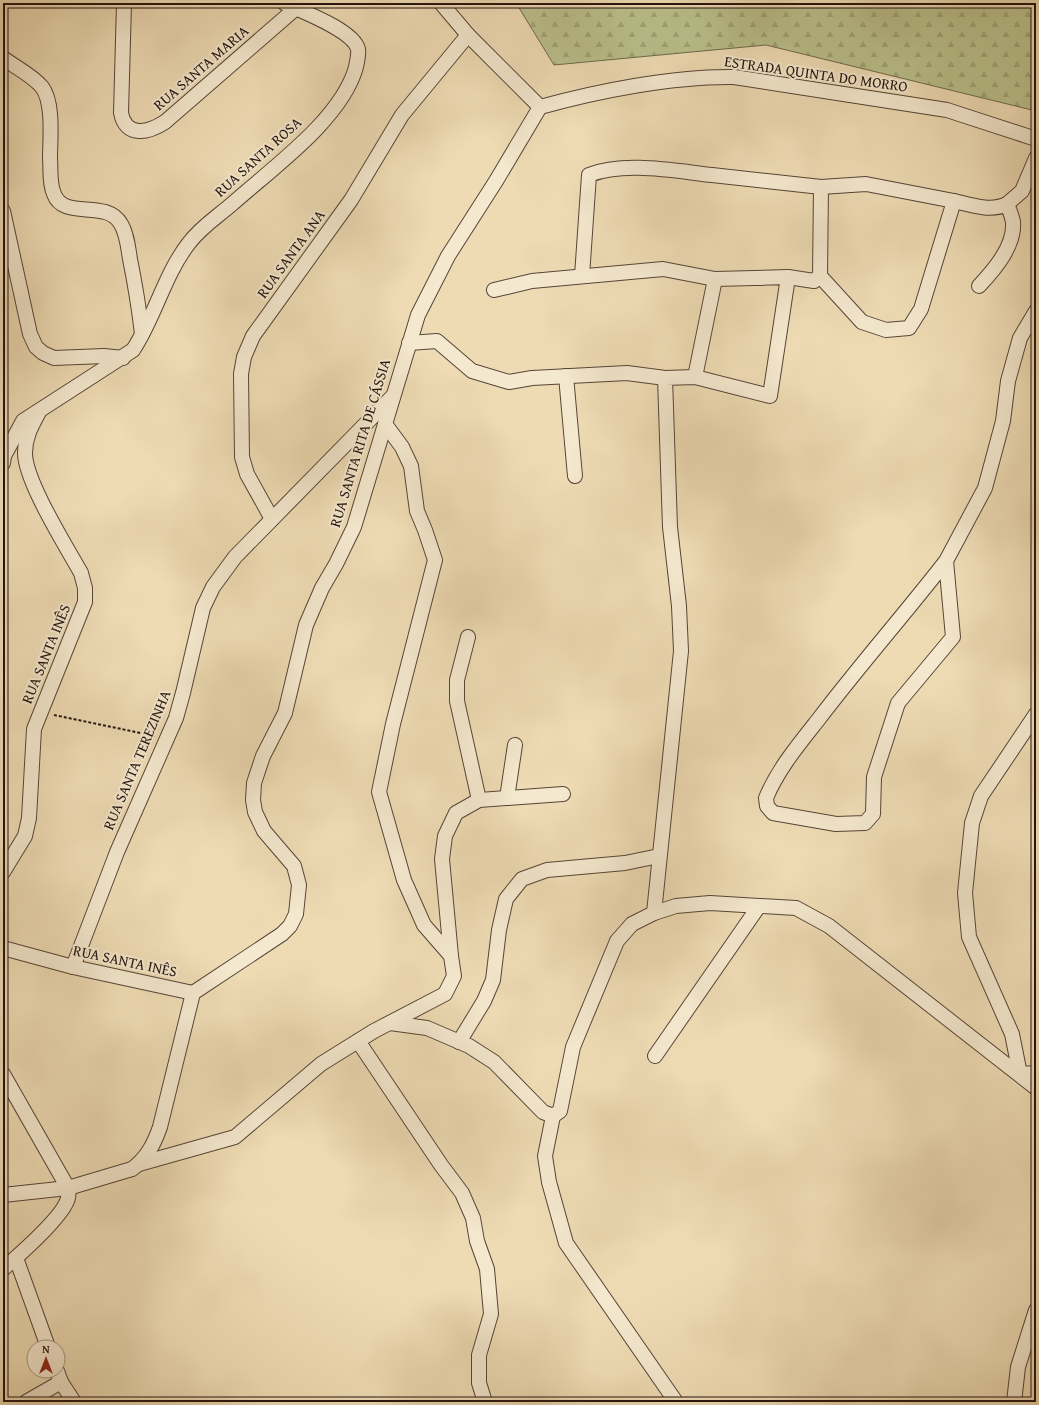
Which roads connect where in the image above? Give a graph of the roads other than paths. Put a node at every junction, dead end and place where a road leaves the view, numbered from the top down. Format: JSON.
{"nodes":[{"id":1,"x":124,"y":3,"type":"edge"},
{"id":2,"x":441,"y":3,"type":"edge"},
{"id":3,"x":290,"y":6,"type":"edge"},
{"id":4,"x":468,"y":35,"type":"junction"},
{"id":5,"x":3,"y":58,"type":"edge"},
{"id":6,"x":540,"y":107,"type":"junction"},
{"id":7,"x":1036,"y":139,"type":"edge"},
{"id":8,"x":1036,"y":158,"type":"edge"},
{"id":9,"x":821,"y":186,"type":"junction"},
{"id":10,"x":954,"y":201,"type":"junction"},
{"id":11,"x":1007,"y":204,"type":"junction"},
{"id":12,"x":3,"y":210,"type":"edge"},
{"id":13,"x":582,"y":276,"type":"junction"},
{"id":14,"x":820,"y":276,"type":"junction"},
{"id":15,"x":788,"y":277,"type":"junction"},
{"id":16,"x":715,"y":278,"type":"junction"},
{"id":17,"x":979,"y":286,"type":"dead end"},
{"id":18,"x":494,"y":290,"type":"dead end"},
{"id":19,"x":1036,"y":311,"type":"edge"},
{"id":20,"x":142,"y":336,"type":"junction"},
{"id":21,"x":410,"y":343,"type":"junction"},
{"id":22,"x":123,"y":358,"type":"junction"},
{"id":23,"x":566,"y":376,"type":"junction"},
{"id":24,"x":695,"y":377,"type":"junction"},
{"id":25,"x":665,"y":378,"type":"junction"},
{"id":26,"x":395,"y":394,"type":"junction"},
{"id":27,"x":40,"y":409,"type":"junction"},
{"id":28,"x":385,"y":424,"type":"junction"},
{"id":29,"x":3,"y":463,"type":"edge"},
{"id":30,"x":575,"y":476,"type":"dead end"},
{"id":31,"x":272,"y":518,"type":"junction"},
{"id":32,"x":946,"y":561,"type":"junction"},
{"id":33,"x":468,"y":637,"type":"dead end"},
{"id":34,"x":1036,"y":714,"type":"edge"},
{"id":35,"x":515,"y":745,"type":"dead end"},
{"id":36,"x":563,"y":794,"type":"dead end"},
{"id":37,"x":507,"y":798,"type":"junction"},
{"id":38,"x":479,"y":800,"type":"junction"},
{"id":39,"x":659,"y":856,"type":"junction"},
{"id":40,"x":3,"y":872,"type":"edge"},
{"id":41,"x":759,"y":906,"type":"junction"},
{"id":42,"x":654,"y":912,"type":"junction"},
{"id":43,"x":3,"y":948,"type":"edge"},
{"id":44,"x":451,"y":956,"type":"junction"},
{"id":45,"x":73,"y":967,"type":"junction"},
{"id":46,"x":193,"y":993,"type":"junction"},
{"id":47,"x":390,"y":1023,"type":"junction"},
{"id":48,"x":358,"y":1041,"type":"junction"},
{"id":49,"x":459,"y":1042,"type":"junction"},
{"id":50,"x":655,"y":1056,"type":"dead end"},
{"id":51,"x":1036,"y":1073,"type":"edge"},
{"id":52,"x":3,"y":1074,"type":"edge"},
{"id":53,"x":1020,"y":1074,"type":"junction"},
{"id":54,"x":1036,"y":1088,"type":"edge"},
{"id":55,"x":553,"y":1116,"type":"junction"},
{"id":56,"x":139,"y":1164,"type":"junction"},
{"id":57,"x":68,"y":1188,"type":"junction"},
{"id":58,"x":3,"y":1195,"type":"edge"},
{"id":59,"x":16,"y":1258,"type":"junction"},
{"id":60,"x":3,"y":1269,"type":"edge"},
{"id":61,"x":1036,"y":1310,"type":"edge"},
{"id":62,"x":45,"y":1339,"type":"edge"},
{"id":63,"x":55,"y":1379,"type":"edge"},
{"id":64,"x":61,"y":1379,"type":"edge"},
{"id":65,"x":26,"y":1402,"type":"edge"},
{"id":66,"x":74,"y":1402,"type":"edge"},
{"id":67,"x":485,"y":1402,"type":"edge"},
{"id":68,"x":676,"y":1402,"type":"edge"},
{"id":69,"x":1014,"y":1402,"type":"edge"}],
"edges":[{"from":1,"to":3,"type":"street","name":"RUA SANTA MARIA"},
{"from":2,"to":4,"type":"street"},
{"from":3,"to":20,"type":"street","name":"RUA SANTA ROSA"},
{"from":4,"to":6,"type":"street"},
{"from":4,"to":31,"type":"street","name":"RUA SANTA ANA"},
{"from":5,"to":20,"type":"street"},
{"from":6,"to":7,"type":"street","name":"ESTRADA QUINTA DO MORRO"},
{"from":6,"to":21,"type":"street","name":"RUA SANTA RITA DE CÁSSIA"},
{"from":8,"to":11,"type":"street"},
{"from":9,"to":10,"type":"street"},
{"from":9,"to":13,"type":"street"},
{"from":9,"to":14,"type":"street"},
{"from":10,"to":11,"type":"street"},
{"from":10,"to":14,"type":"street"},
{"from":11,"to":17,"type":"street"},
{"from":12,"to":22,"type":"street"},
{"from":13,"to":16,"type":"street"},
{"from":13,"to":18,"type":"street"},
{"from":14,"to":15,"type":"street"},
{"from":15,"to":16,"type":"street"},
{"from":15,"to":24,"type":"street"},
{"from":16,"to":24,"type":"street"},
{"from":19,"to":32,"type":"street"},
{"from":20,"to":22,"type":"street","name":"RUA SANTA ROSA"},
{"from":21,"to":23,"type":"street"},
{"from":21,"to":26,"type":"street","name":"RUA SANTA RITA DE CÁSSIA"},
{"from":22,"to":27,"type":"street","name":"RUA SANTA ROSA"},
{"from":23,"to":25,"type":"street"},
{"from":23,"to":30,"type":"street"},
{"from":24,"to":25,"type":"street"},
{"from":25,"to":39,"type":"street"},
{"from":26,"to":28,"type":"street","name":"RUA SANTA RITA DE CÁSSIA"},
{"from":26,"to":31,"type":"street","name":"RUA SANTA TEREZINHA"},
{"from":27,"to":29,"type":"street","name":"RUA SANTA ROSA"},
{"from":27,"to":40,"type":"street","name":"RUA SANTA INÊS"},
{"from":28,"to":44,"type":"street"},
{"from":28,"to":46,"type":"street","name":"RUA SANTA RITA DE CÁSSIA"},
{"from":31,"to":45,"type":"street","name":"RUA SANTA TEREZINHA"},
{"from":32,"to":32,"type":"street"},
{"from":33,"to":38,"type":"street"},
{"from":34,"to":53,"type":"street"},
{"from":35,"to":37,"type":"street"},
{"from":36,"to":37,"type":"street"},
{"from":37,"to":38,"type":"street"},
{"from":38,"to":44,"type":"street"},
{"from":39,"to":42,"type":"street"},
{"from":39,"to":49,"type":"street"},
{"from":41,"to":42,"type":"street"},
{"from":41,"to":50,"type":"street"},
{"from":41,"to":53,"type":"street"},
{"from":42,"to":55,"type":"street"},
{"from":43,"to":45,"type":"street","name":"RUA SANTA INÊS"},
{"from":44,"to":47,"type":"street"},
{"from":45,"to":46,"type":"street","name":"RUA SANTA INÊS"},
{"from":46,"to":56,"type":"street"},
{"from":47,"to":48,"type":"street"},
{"from":47,"to":49,"type":"street"},
{"from":48,"to":56,"type":"street"},
{"from":48,"to":67,"type":"street"},
{"from":49,"to":55,"type":"street"},
{"from":51,"to":53,"type":"street"},
{"from":52,"to":57,"type":"street"},
{"from":53,"to":54,"type":"street"},
{"from":55,"to":68,"type":"street"},
{"from":56,"to":57,"type":"street"},
{"from":57,"to":58,"type":"street"},
{"from":57,"to":59,"type":"street"},
{"from":59,"to":60,"type":"street"},
{"from":59,"to":62,"type":"street"},
{"from":61,"to":69,"type":"street"},
{"from":63,"to":65,"type":"street"},
{"from":64,"to":66,"type":"street"}]}
